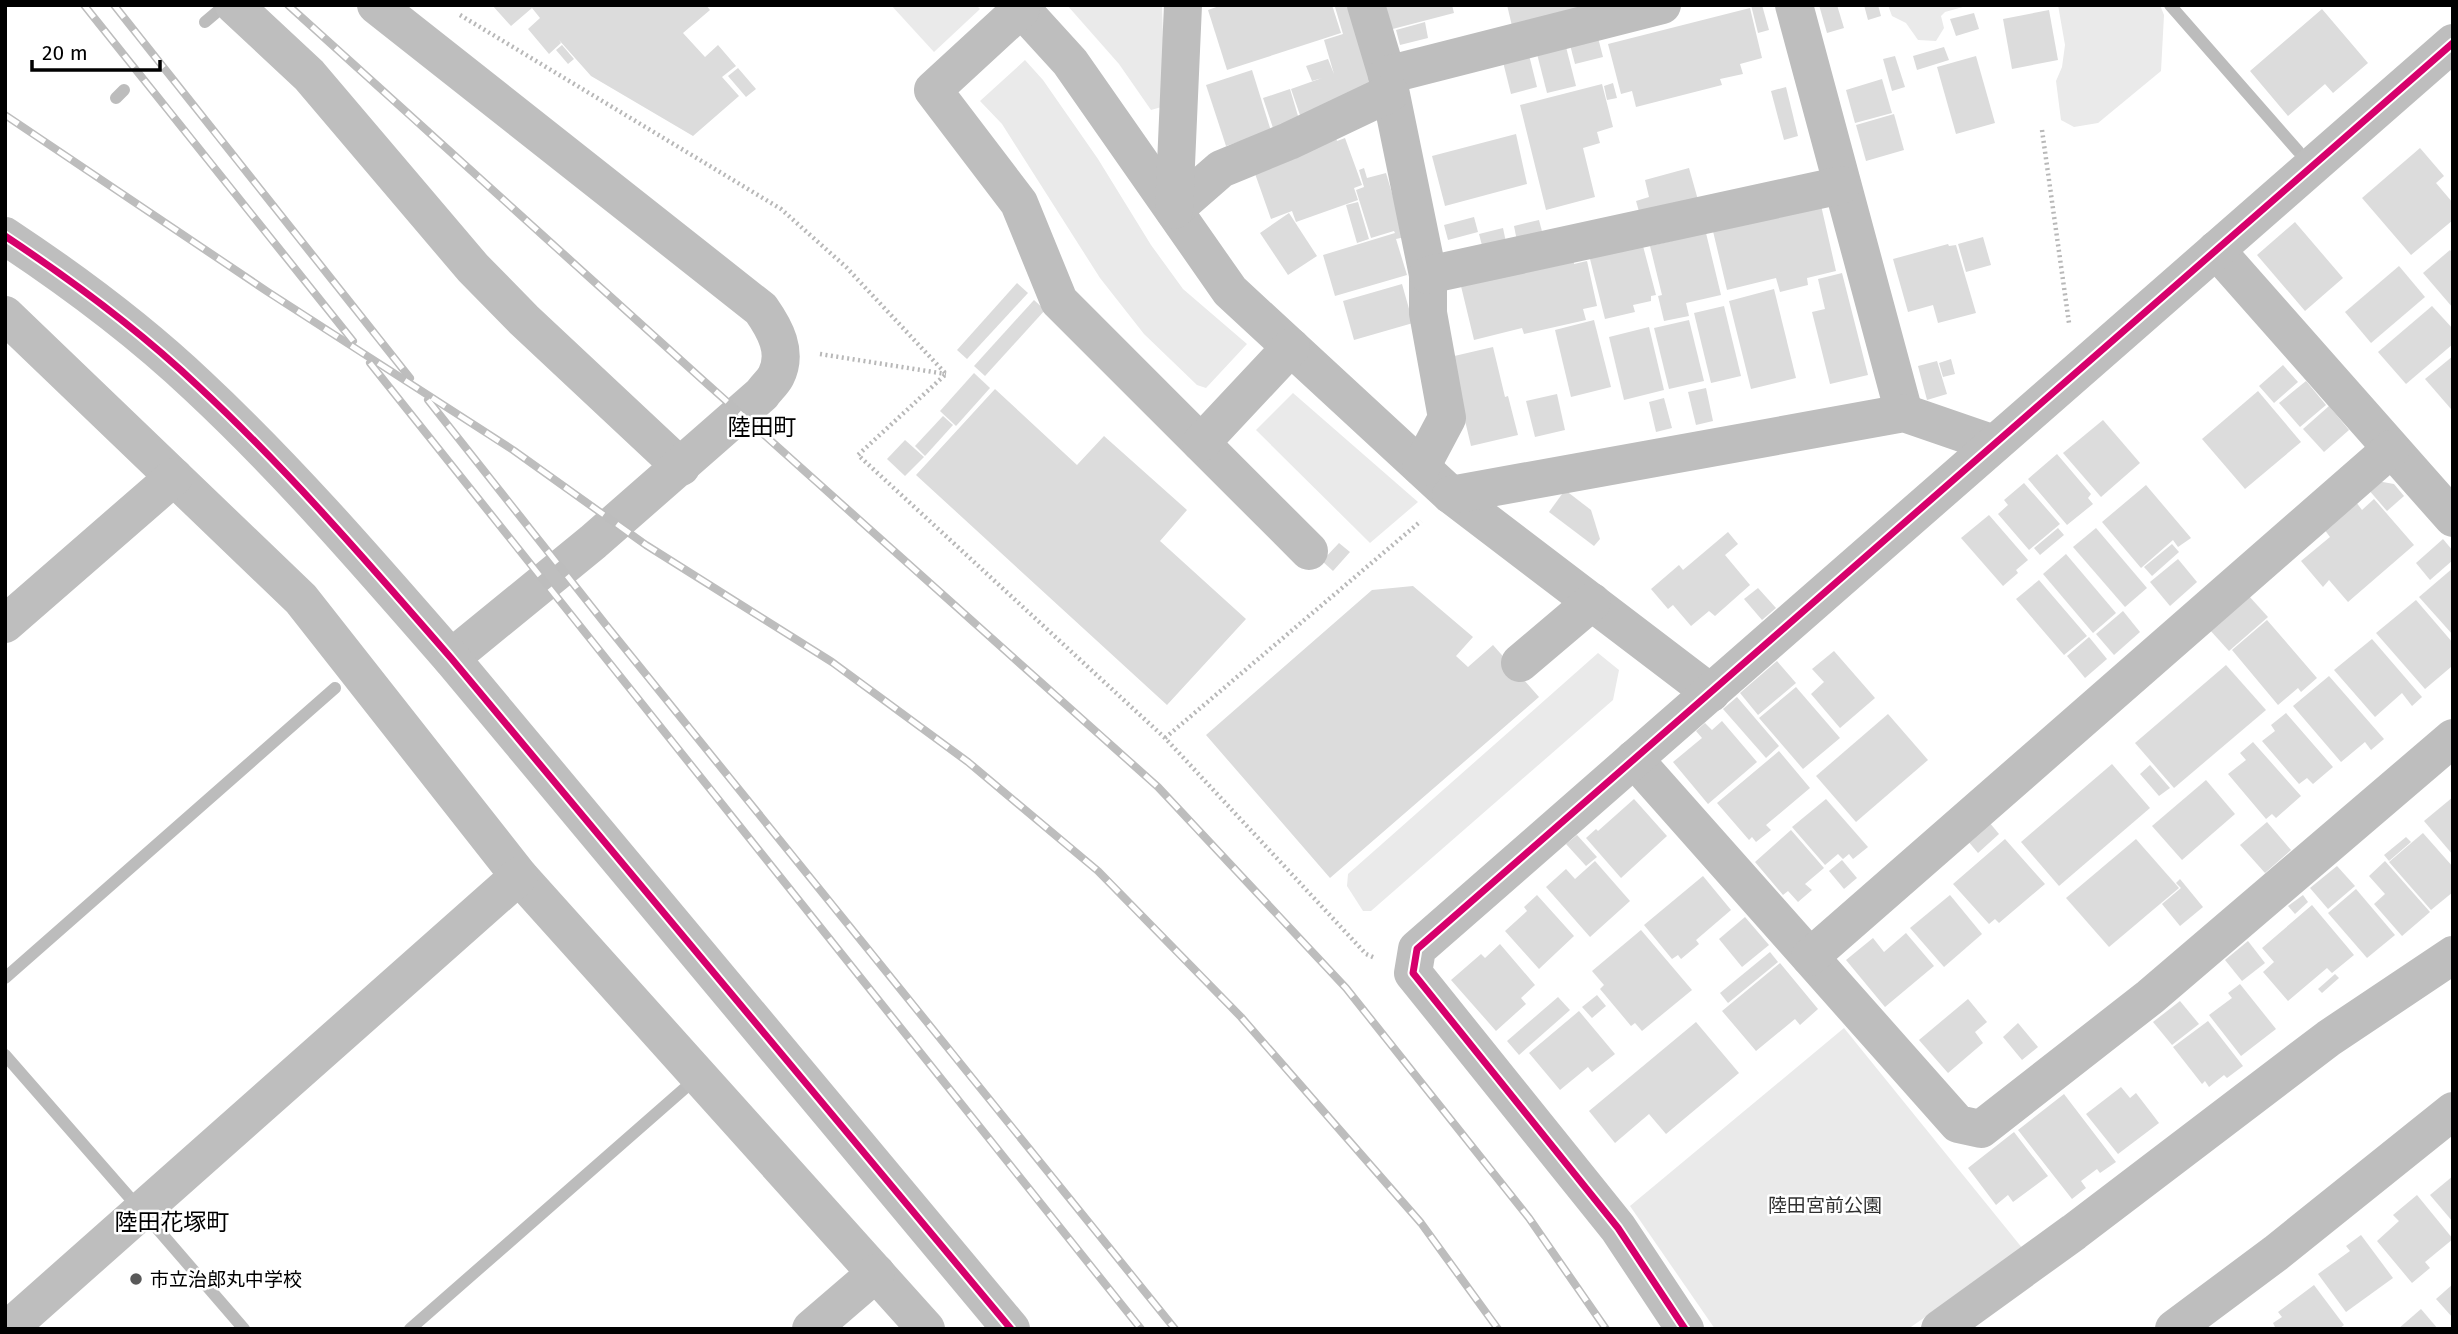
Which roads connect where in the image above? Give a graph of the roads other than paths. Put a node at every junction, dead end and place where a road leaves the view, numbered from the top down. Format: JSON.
{"nodes":[{"id":1,"x":234,"y":5,"type":"edge"},
{"id":2,"x":376,"y":5,"type":"edge"},
{"id":3,"x":1183,"y":5,"type":"edge"},
{"id":4,"x":1366,"y":5,"type":"edge"},
{"id":5,"x":1662,"y":5,"type":"edge"},
{"id":6,"x":1794,"y":5,"type":"edge"},
{"id":7,"x":1019,"y":7,"type":"edge"},
{"id":8,"x":2453,"y":43,"type":"edge"},
{"id":9,"x":1389,"y":84,"type":"junction"},
{"id":10,"x":1842,"y":185,"type":"junction"},
{"id":11,"x":1174,"y":210,"type":"junction"},
{"id":12,"x":5,"y":236,"type":"edge"},
{"id":13,"x":2216,"y":250,"type":"junction"},
{"id":14,"x":1429,"y":275,"type":"junction"},
{"id":15,"x":5,"y":315,"type":"edge"},
{"id":16,"x":1291,"y":347,"type":"junction"},
{"id":17,"x":1904,"y":413,"type":"junction"},
{"id":18,"x":1201,"y":443,"type":"junction"},
{"id":19,"x":1994,"y":444,"type":"junction"},
{"id":20,"x":2391,"y":449,"type":"junction"},
{"id":21,"x":694,"y":455,"type":"junction"},
{"id":22,"x":1421,"y":467,"type":"junction"},
{"id":23,"x":174,"y":477,"type":"junction"},
{"id":24,"x":1451,"y":495,"type":"junction"},
{"id":25,"x":2453,"y":518,"type":"edge"},
{"id":26,"x":1308,"y":551,"type":"dead end"},
{"id":27,"x":1592,"y":602,"type":"junction"},
{"id":28,"x":5,"y":624,"type":"edge"},
{"id":29,"x":451,"y":658,"type":"junction"},
{"id":30,"x":1521,"y":663,"type":"dead end"},
{"id":31,"x":1711,"y":693,"type":"junction"},
{"id":32,"x":2453,"y":738,"type":"edge"},
{"id":33,"x":1634,"y":759,"type":"junction"},
{"id":34,"x":519,"y":876,"type":"junction"},
{"id":35,"x":2453,"y":955,"type":"edge"},
{"id":36,"x":1810,"y":957,"type":"junction"},
{"id":37,"x":2453,"y":1111,"type":"edge"},
{"id":38,"x":876,"y":1273,"type":"junction"},
{"id":39,"x":8,"y":1329,"type":"edge"},
{"id":40,"x":811,"y":1329,"type":"edge"},
{"id":41,"x":926,"y":1329,"type":"edge"},
{"id":42,"x":1011,"y":1329,"type":"edge"},
{"id":43,"x":1685,"y":1329,"type":"edge"},
{"id":44,"x":1940,"y":1329,"type":"edge"},
{"id":45,"x":2174,"y":1329,"type":"edge"}],
"edges":[{"from":1,"to":21,"type":"street"},
{"from":2,"to":21,"type":"street"},
{"from":3,"to":11,"type":"street"},
{"from":4,"to":9,"type":"street"},
{"from":5,"to":9,"type":"street"},
{"from":6,"to":10,"type":"street"},
{"from":7,"to":11,"type":"street"},
{"from":7,"to":18,"type":"street"},
{"from":8,"to":13,"type":"street"},
{"from":9,"to":11,"type":"street"},
{"from":9,"to":14,"type":"street"},
{"from":10,"to":14,"type":"street"},
{"from":10,"to":17,"type":"street"},
{"from":11,"to":16,"type":"street"},
{"from":12,"to":29,"type":"street"},
{"from":13,"to":19,"type":"street"},
{"from":13,"to":20,"type":"street"},
{"from":14,"to":22,"type":"street"},
{"from":15,"to":23,"type":"street"},
{"from":16,"to":18,"type":"street"},
{"from":16,"to":22,"type":"street"},
{"from":17,"to":19,"type":"street"},
{"from":17,"to":24,"type":"street"},
{"from":18,"to":26,"type":"street"},
{"from":19,"to":31,"type":"street"},
{"from":20,"to":25,"type":"street"},
{"from":20,"to":36,"type":"street"},
{"from":21,"to":29,"type":"street"},
{"from":22,"to":24,"type":"street"},
{"from":23,"to":28,"type":"street"},
{"from":23,"to":34,"type":"street"},
{"from":24,"to":27,"type":"street"},
{"from":27,"to":30,"type":"street"},
{"from":27,"to":31,"type":"street"},
{"from":29,"to":42,"type":"street"},
{"from":31,"to":33,"type":"street"},
{"from":32,"to":36,"type":"street"},
{"from":33,"to":36,"type":"street"},
{"from":33,"to":43,"type":"street"},
{"from":34,"to":38,"type":"street"},
{"from":34,"to":39,"type":"street"},
{"from":35,"to":44,"type":"street"},
{"from":37,"to":45,"type":"street"},
{"from":38,"to":40,"type":"street"},
{"from":38,"to":41,"type":"street"}]}
